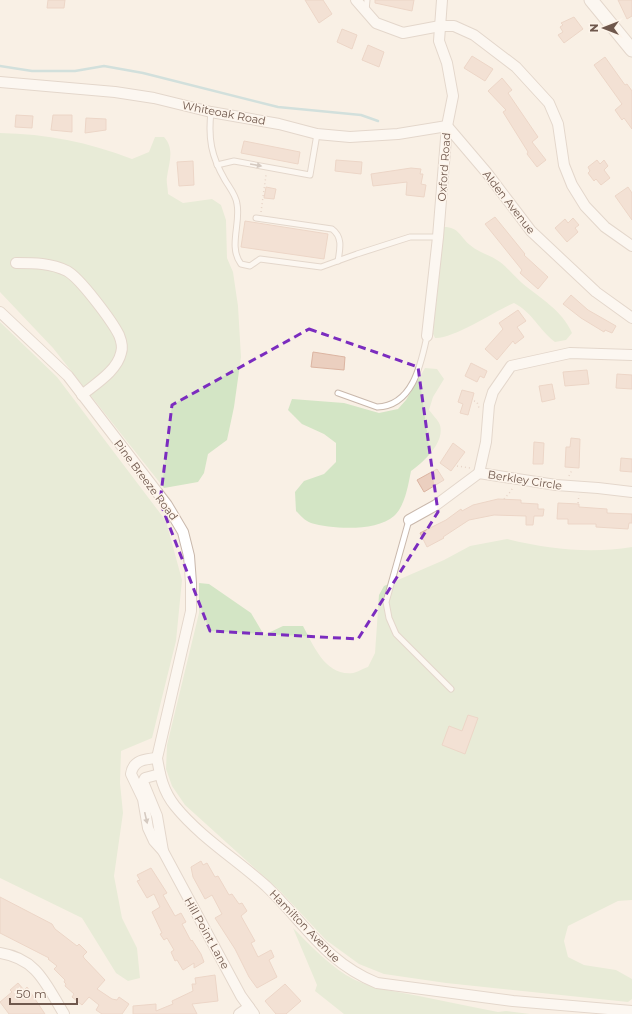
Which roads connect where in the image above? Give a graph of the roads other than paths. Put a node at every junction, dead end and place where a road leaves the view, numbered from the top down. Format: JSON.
{"nodes":[{"id":1,"x":356,"y":0,"type":"edge"},
{"id":2,"x":367,"y":0,"type":"edge"},
{"id":3,"x":442,"y":0,"type":"edge"},
{"id":4,"x":591,"y":0,"type":"edge"},
{"id":5,"x":366,"y":13,"type":"junction"},
{"id":6,"x":440,"y":26,"type":"junction"},
{"id":7,"x":632,"y":50,"type":"edge"},
{"id":8,"x":0,"y":82,"type":"edge"},
{"id":9,"x":211,"y":112,"type":"junction"},
{"id":10,"x":447,"y":126,"type":"junction"},
{"id":11,"x":318,"y":134,"type":"junction"},
{"id":12,"x":217,"y":165,"type":"junction"},
{"id":13,"x":258,"y":218,"type":"road end"},
{"id":14,"x":438,"y":237,"type":"junction"},
{"id":15,"x":632,"y":246,"type":"edge"},
{"id":16,"x":338,"y":261,"type":"junction"},
{"id":17,"x":16,"y":263,"type":"dead end"},
{"id":18,"x":0,"y":312,"type":"edge"},
{"id":19,"x":632,"y":318,"type":"edge"},
{"id":20,"x":427,"y":336,"type":"joint"},
{"id":21,"x":632,"y":355,"type":"edge"},
{"id":22,"x":338,"y":393,"type":"dead end"},
{"id":23,"x":82,"y":395,"type":"junction"},
{"id":24,"x":476,"y":472,"type":"junction"},
{"id":25,"x":632,"y":492,"type":"edge"},
{"id":26,"x":409,"y":520,"type":"joint"},
{"id":27,"x":451,"y":689,"type":"dead end"},
{"id":28,"x":157,"y":758,"type":"junction"},
{"id":29,"x":160,"y":774,"type":"junction"},
{"id":30,"x":147,"y":801,"type":"junction"},
{"id":31,"x":0,"y":953,"type":"edge"},
{"id":32,"x":251,"y":1011,"type":"edge"},
{"id":33,"x":632,"y":1011,"type":"edge"},
{"id":34,"x":64,"y":1014,"type":"edge"},
{"id":35,"x":238,"y":1014,"type":"edge"}],
"edges":[{"from":1,"to":5,"type":"street"},
{"from":2,"to":5,"type":"lane"},
{"from":3,"to":6,"type":"street","name":"Oxford Road"},
{"from":4,"to":7,"type":"street"},
{"from":5,"to":6,"type":"street"},
{"from":6,"to":10,"type":"street","name":"Oxford Road"},
{"from":6,"to":15,"type":"street"},
{"from":8,"to":9,"type":"street","name":"Whiteoak Road"},
{"from":9,"to":11,"type":"street","name":"Whiteoak Road"},
{"from":9,"to":12,"type":"lane"},
{"from":10,"to":11,"type":"street","name":"Whiteoak Road"},
{"from":10,"to":14,"type":"street","name":"Oxford Road"},
{"from":10,"to":19,"type":"street","name":"Alden Avenue"},
{"from":12,"to":11,"type":"lane","one_way":true},
{"from":12,"to":16,"type":"lane"},
{"from":13,"to":16,"type":"lane"},
{"from":14,"to":16,"type":"lane"},
{"from":14,"to":20,"type":"street","name":"Oxford Road"},
{"from":17,"to":23,"type":"street"},
{"from":18,"to":23,"type":"street","name":"Pine Breeze Road"},
{"from":20,"to":22,"type":"lane"},
{"from":21,"to":24,"type":"street"},
{"from":23,"to":28,"type":"street","name":"Pine Breeze Road"},
{"from":24,"to":25,"type":"street","name":"Berkley Circle"},
{"from":24,"to":26,"type":"street","name":"Berkley Circle"},
{"from":26,"to":27,"type":"lane"},
{"from":28,"to":29,"type":"street","name":"Hamilton Avenue"},
{"from":28,"to":30,"type":"street","name":"Hill Point Lane"},
{"from":29,"to":30,"type":"street","name":"Hill Point Lane"},
{"from":29,"to":33,"type":"street","name":"Hamilton Avenue"},
{"from":30,"to":32,"type":"street","name":"Hill Point Lane"},
{"from":31,"to":34,"type":"street"},
{"from":32,"to":35,"type":"street"}]}
